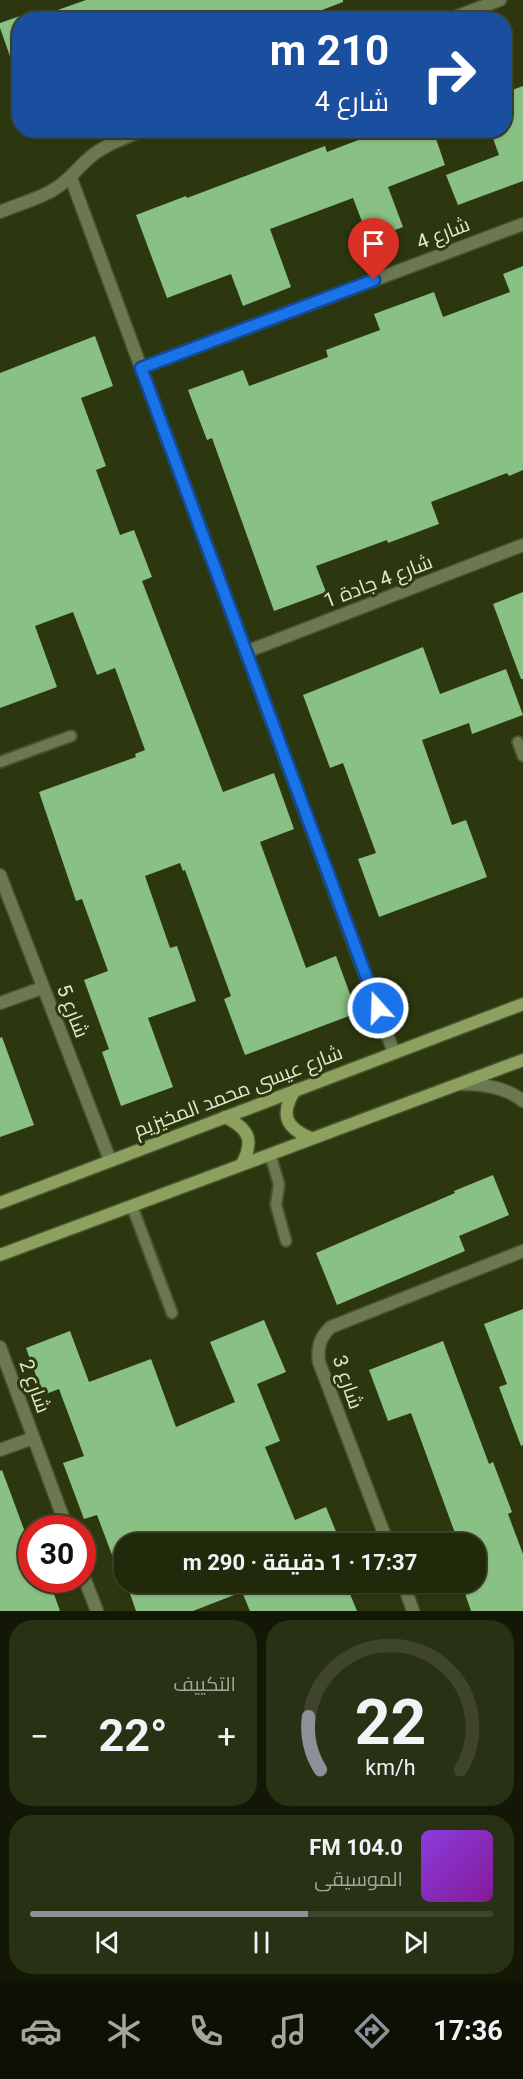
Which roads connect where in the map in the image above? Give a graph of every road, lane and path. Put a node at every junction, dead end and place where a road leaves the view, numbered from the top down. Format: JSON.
{"nodes":[{"id":1,"x":500,"y":0,"type":"edge"},
{"id":2,"x":468,"y":12,"type":"edge"},
{"id":3,"x":124,"y":138,"type":"edge"},
{"id":4,"x":71,"y":177,"type":"junction"},
{"id":5,"x":0,"y":212,"type":"edge"},
{"id":6,"x":523,"y":224,"type":"edge"},
{"id":7,"x":141,"y":368,"type":"junction"},
{"id":8,"x":523,"y":545,"type":"edge"},
{"id":9,"x":246,"y":652,"type":"junction"},
{"id":10,"x":71,"y":736,"type":"dead end"},
{"id":11,"x":518,"y":742,"type":"dead end"},
{"id":12,"x":523,"y":756,"type":"edge"},
{"id":13,"x":0,"y":762,"type":"edge"},
{"id":14,"x":0,"y":875,"type":"edge"},
{"id":15,"x":42,"y":988,"type":"junction"},
{"id":16,"x":0,"y":1003,"type":"edge"},
{"id":17,"x":523,"y":1004,"type":"edge"},
{"id":18,"x":394,"y":1053,"type":"junction"},
{"id":19,"x":523,"y":1060,"type":"edge"},
{"id":20,"x":457,"y":1084,"type":"junction"},
{"id":21,"x":295,"y":1090,"type":"junction"},
{"id":22,"x":523,"y":1101,"type":"edge"},
{"id":23,"x":225,"y":1118,"type":"junction"},
{"id":24,"x":311,"y":1138,"type":"junction"},
{"id":25,"x":270,"y":1154,"type":"junction"},
{"id":26,"x":110,"y":1161,"type":"junction"},
{"id":27,"x":242,"y":1164,"type":"junction"},
{"id":28,"x":0,"y":1203,"type":"edge"},
{"id":29,"x":132,"y":1206,"type":"junction"},
{"id":30,"x":286,"y":1240,"type":"dead end"},
{"id":31,"x":523,"y":1251,"type":"edge"},
{"id":32,"x":0,"y":1255,"type":"edge"},
{"id":33,"x":172,"y":1313,"type":"dead end"},
{"id":34,"x":0,"y":1347,"type":"edge"},
{"id":35,"x":33,"y":1438,"type":"junction"},
{"id":36,"x":0,"y":1450,"type":"edge"},
{"id":37,"x":62,"y":1515,"type":"edge"},
{"id":38,"x":384,"y":1533,"type":"edge"},
{"id":39,"x":90,"y":1593,"type":"edge"},
{"id":40,"x":407,"y":1593,"type":"edge"},
{"id":41,"x":97,"y":1611,"type":"edge"},
{"id":42,"x":413,"y":1611,"type":"edge"}],
"edges":[{"from":1,"to":2,"type":"street"},
{"from":3,"to":4,"type":"street"},
{"from":4,"to":5,"type":"street"},
{"from":4,"to":7,"type":"street"},
{"from":6,"to":7,"type":"street","name":"شارع 4"},
{"from":7,"to":9,"type":"street"},
{"from":8,"to":9,"type":"street","name":"شارع 4 جادة 1"},
{"from":9,"to":18,"type":"street"},
{"from":10,"to":13,"type":"lane"},
{"from":11,"to":12,"type":"lane"},
{"from":14,"to":15,"type":"street","name":"شارع 5"},
{"from":15,"to":16,"type":"street"},
{"from":15,"to":26,"type":"street","name":"شارع 5"},
{"from":17,"to":18,"type":"street","name":"شارع عيسى محمد المخيزيم"},
{"from":18,"to":21,"type":"street","name":"شارع عيسى محمد المخيزيم"},
{"from":19,"to":20,"type":"street"},
{"from":20,"to":22,"type":"street"},
{"from":20,"to":24,"type":"street"},
{"from":21,"to":23,"type":"street","name":"شارع عيسى محمد المخيزيم"},
{"from":21,"to":24,"type":"street"},
{"from":23,"to":26,"type":"street","name":"شارع عيسى محمد المخيزيم"},
{"from":23,"to":27,"type":"street"},
{"from":24,"to":25,"type":"street"},
{"from":25,"to":27,"type":"street"},
{"from":25,"to":30,"type":"lane"},
{"from":26,"to":28,"type":"street","name":"شارع عيسى محمد المخيزيم"},
{"from":27,"to":29,"type":"street"},
{"from":29,"to":32,"type":"street"},
{"from":29,"to":33,"type":"lane"},
{"from":31,"to":38,"type":"street","name":"شارع 3"},
{"from":34,"to":35,"type":"street","name":"شارع 2"},
{"from":35,"to":36,"type":"street","name":"شارع 2"},
{"from":35,"to":37,"type":"street","name":"شارع 2"},
{"from":39,"to":41,"type":"street"},
{"from":40,"to":42,"type":"street"}]}
